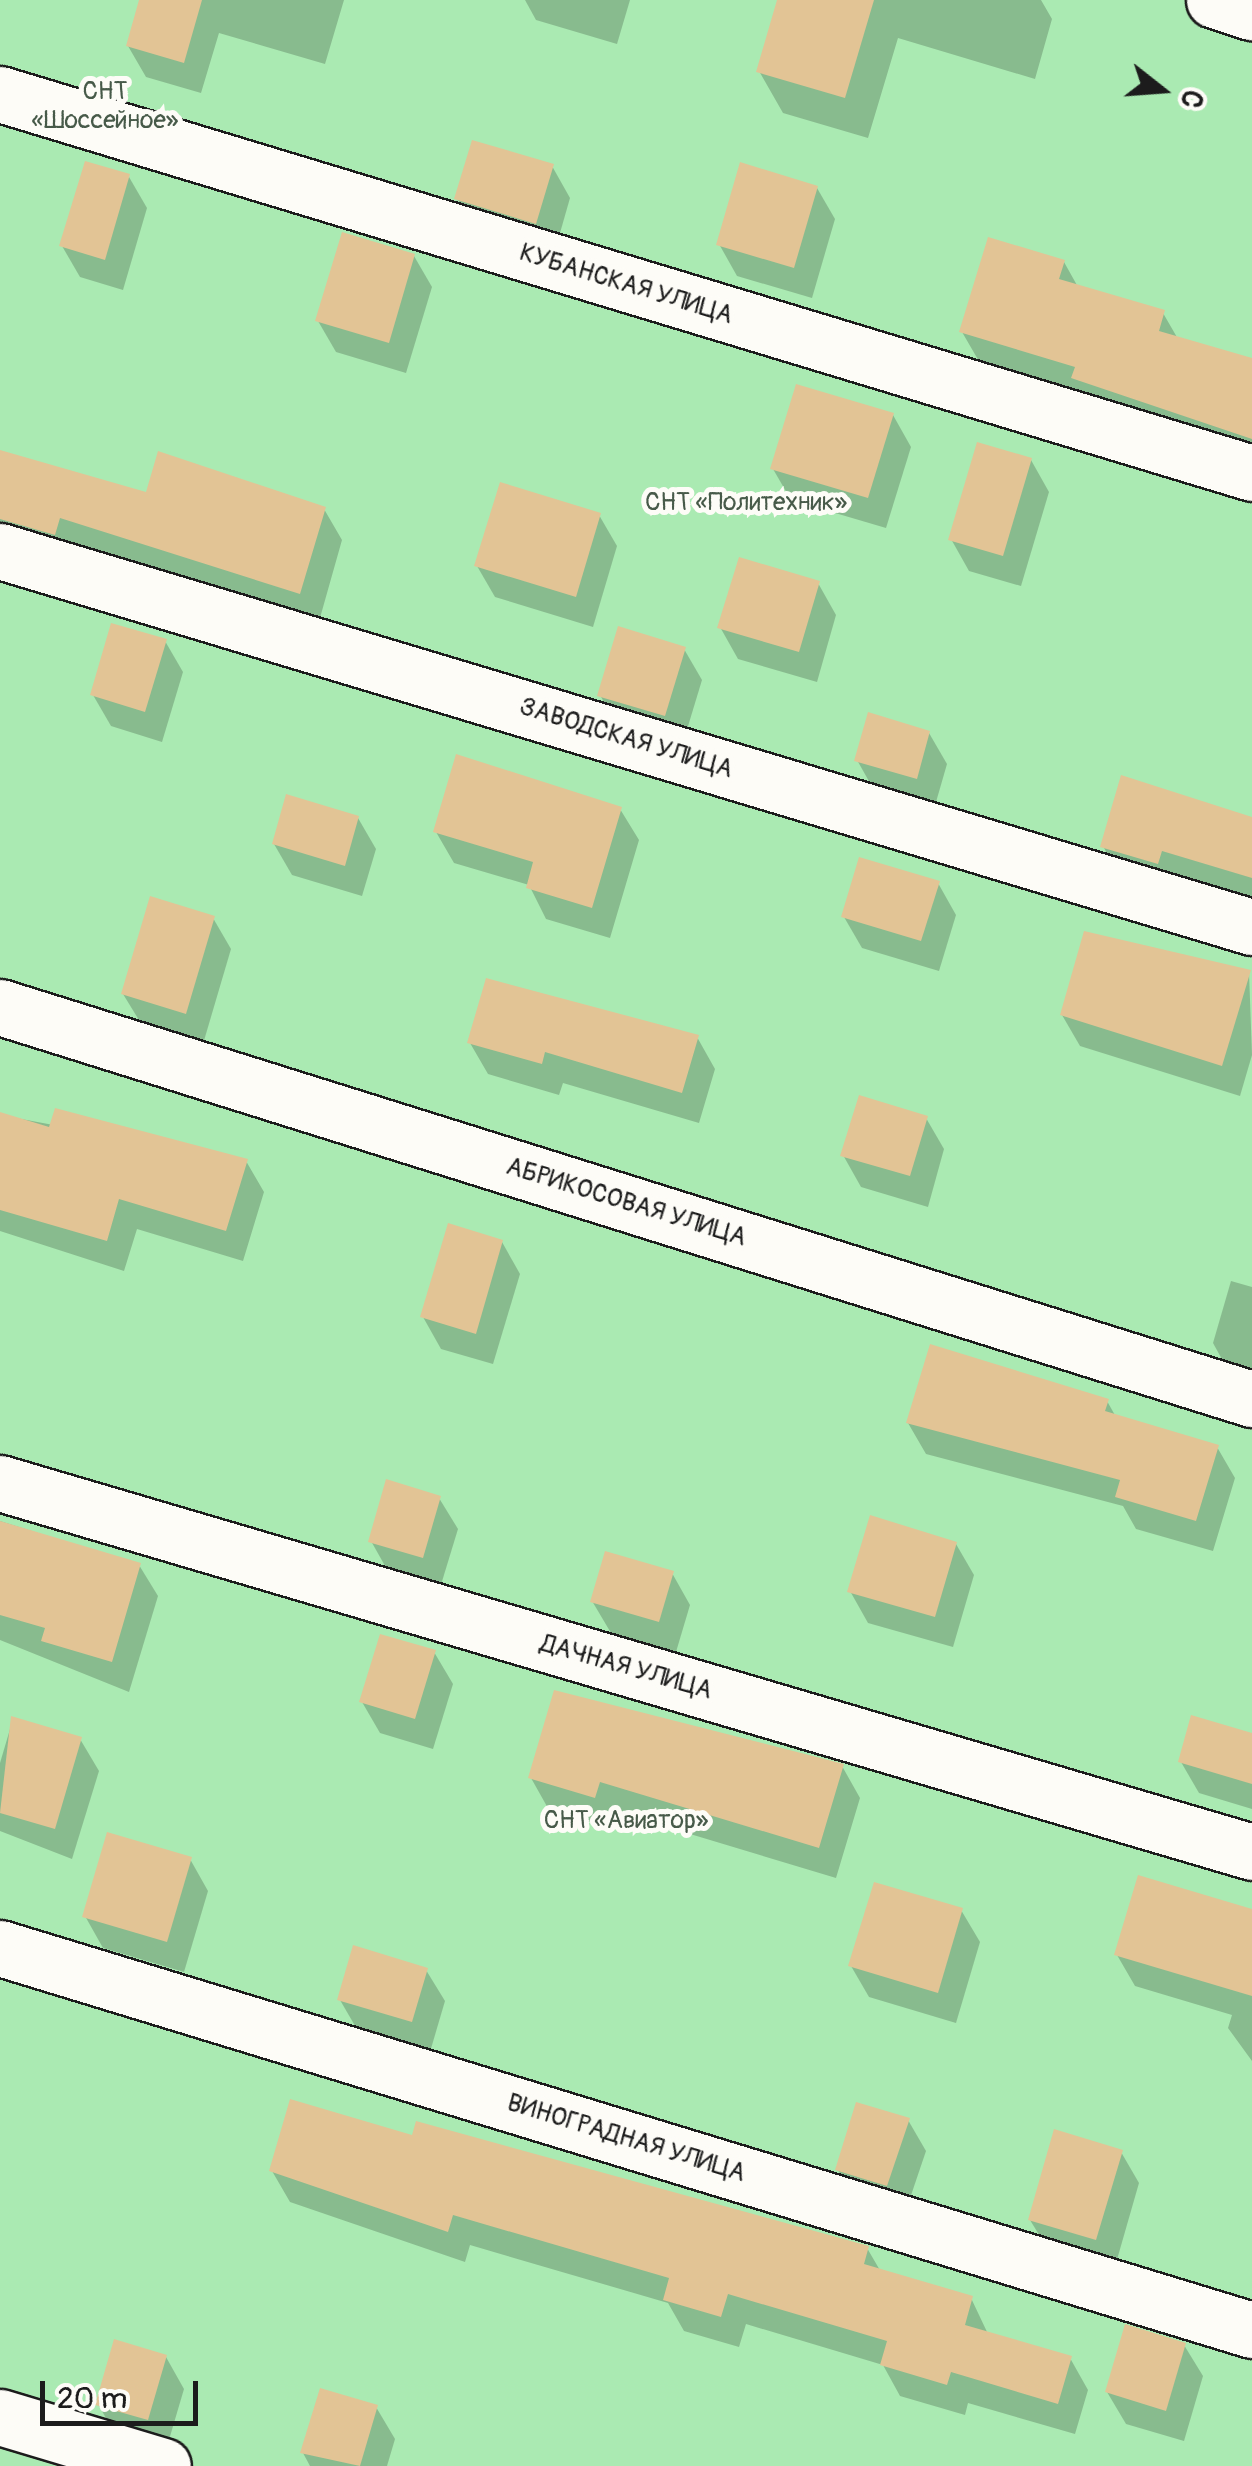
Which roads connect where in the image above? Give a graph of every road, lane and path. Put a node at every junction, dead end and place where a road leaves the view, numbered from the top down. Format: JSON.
{"nodes":[{"id":1,"x":1214,"y":0,"type":"edge"},
{"id":2,"x":1252,"y":12,"type":"edge"},
{"id":3,"x":0,"y":94,"type":"edge"},
{"id":4,"x":1252,"y":473,"type":"edge"},
{"id":5,"x":0,"y":551,"type":"edge"},
{"id":6,"x":1252,"y":926,"type":"edge"},
{"id":7,"x":0,"y":1007,"type":"edge"},
{"id":8,"x":1252,"y":1399,"type":"edge"},
{"id":9,"x":0,"y":1483,"type":"edge"},
{"id":10,"x":1252,"y":1852,"type":"edge"},
{"id":11,"x":0,"y":1948,"type":"edge"},
{"id":12,"x":1252,"y":2330,"type":"edge"},
{"id":13,"x":0,"y":2417,"type":"edge"},
{"id":14,"x":163,"y":2466,"type":"edge"}],
"edges":[{"from":1,"to":2,"type":"street"},
{"from":3,"to":4,"type":"street","name":"КУБАНСКАЯ УЛИЦА"},
{"from":5,"to":6,"type":"street","name":"ЗАВОДСКАЯ УЛИЦА"},
{"from":7,"to":8,"type":"street","name":"АБРИКОСОВАЯ УЛИЦА"},
{"from":9,"to":10,"type":"street","name":"ДАЧНАЯ УЛИЦА"},
{"from":11,"to":12,"type":"street","name":"ВИНОГРАДНАЯ УЛИЦА"},
{"from":13,"to":14,"type":"street"}]}
